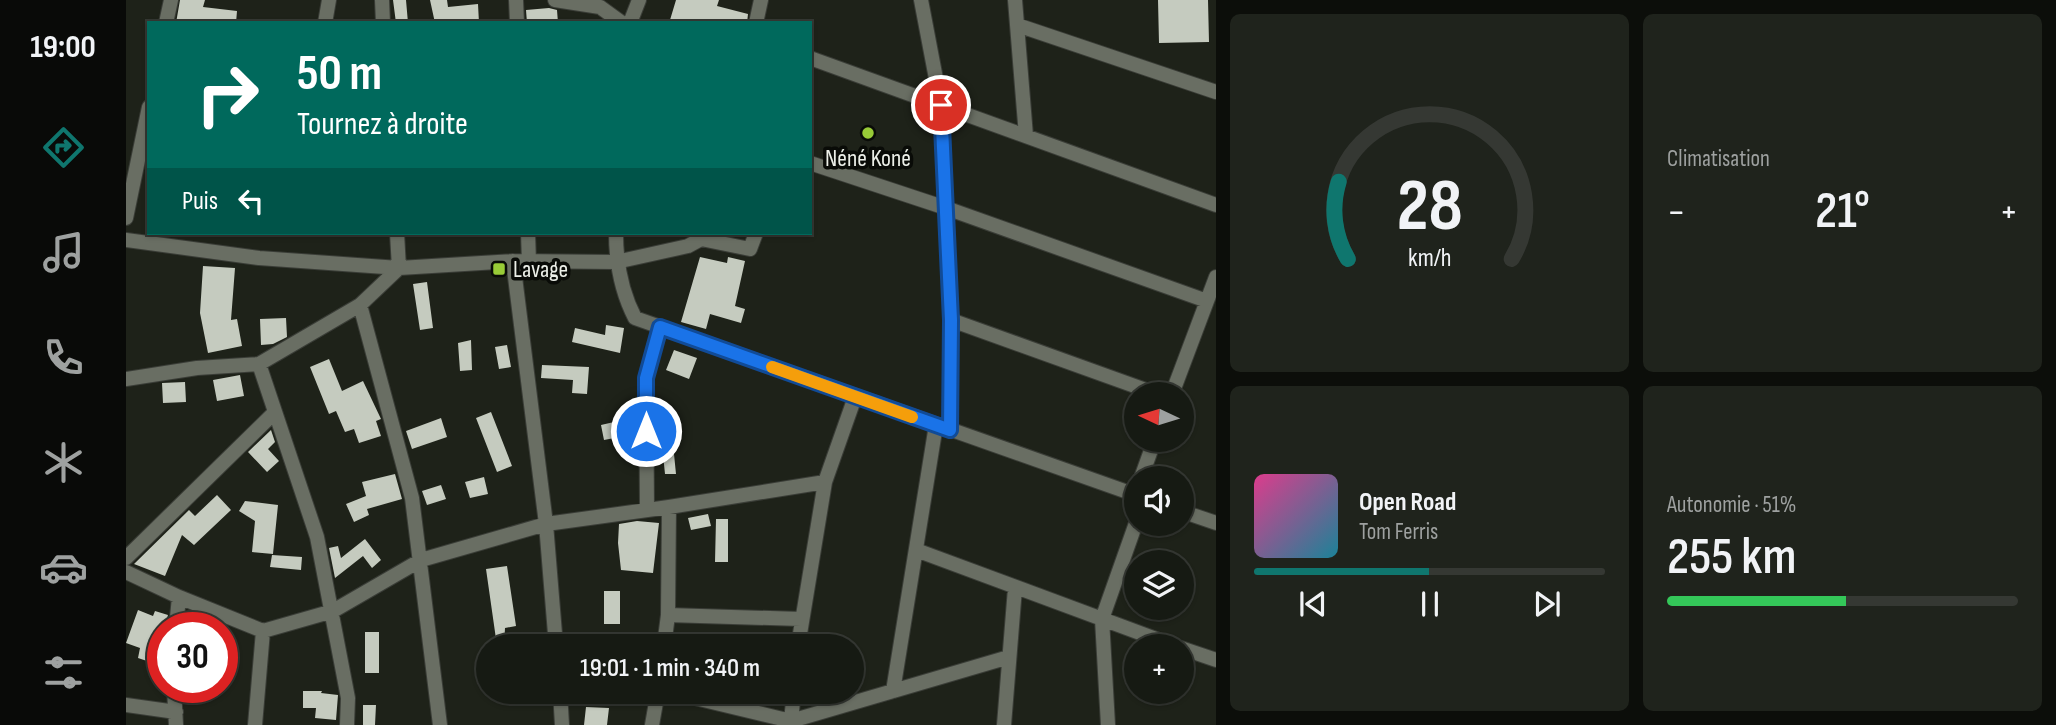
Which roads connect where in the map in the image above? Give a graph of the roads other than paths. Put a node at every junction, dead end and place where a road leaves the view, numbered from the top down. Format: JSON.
{"nodes":[{"id":1,"x":171,"y":0,"type":"edge"},
{"id":2,"x":329,"y":0,"type":"edge"},
{"id":3,"x":382,"y":0,"type":"edge"},
{"id":4,"x":516,"y":0,"type":"edge"},
{"id":5,"x":555,"y":0,"type":"edge"},
{"id":6,"x":639,"y":0,"type":"edge"},
{"id":7,"x":761,"y":0,"type":"edge"},
{"id":8,"x":922,"y":0,"type":"edge"},
{"id":9,"x":1015,"y":0,"type":"edge"},
{"id":10,"x":600,"y":4,"type":"edge"},
{"id":11,"x":166,"y":21,"type":"edge"},
{"id":12,"x":325,"y":21,"type":"edge"},
{"id":13,"x":383,"y":21,"type":"edge"},
{"id":14,"x":517,"y":21,"type":"edge"},
{"id":15,"x":620,"y":21,"type":"edge"},
{"id":16,"x":631,"y":21,"type":"edge"},
{"id":17,"x":756,"y":21,"type":"edge"},
{"id":18,"x":1017,"y":25,"type":"junction"},
{"id":19,"x":812,"y":59,"type":"edge"},
{"id":20,"x":1216,"y":92,"type":"edge"},
{"id":21,"x":941,"y":105,"type":"junction"},
{"id":22,"x":147,"y":117,"type":"edge"},
{"id":23,"x":1026,"y":136,"type":"junction"},
{"id":24,"x":812,"y":164,"type":"edge"},
{"id":25,"x":1216,"y":205,"type":"edge"},
{"id":26,"x":946,"y":208,"type":"junction"},
{"id":27,"x":126,"y":218,"type":"edge"},
{"id":28,"x":397,"y":235,"type":"edge"},
{"id":29,"x":528,"y":235,"type":"edge"},
{"id":30,"x":616,"y":235,"type":"edge"},
{"id":31,"x":755,"y":235,"type":"edge"},
{"id":32,"x":702,"y":236,"type":"edge"},
{"id":33,"x":126,"y":240,"type":"edge"},
{"id":34,"x":513,"y":261,"type":"junction"},
{"id":35,"x":529,"y":261,"type":"junction"},
{"id":36,"x":616,"y":262,"type":"junction"},
{"id":37,"x":399,"y":268,"type":"junction"},
{"id":38,"x":1216,"y":277,"type":"edge"},
{"id":39,"x":1207,"y":301,"type":"junction"},
{"id":40,"x":360,"y":305,"type":"junction"},
{"id":41,"x":951,"y":320,"type":"junction"},
{"id":42,"x":660,"y":327,"type":"junction"},
{"id":43,"x":259,"y":364,"type":"junction"},
{"id":44,"x":126,"y":379,"type":"edge"},
{"id":45,"x":1124,"y":382,"type":"edge"},
{"id":46,"x":1177,"y":382,"type":"edge"},
{"id":47,"x":855,"y":397,"type":"junction"},
{"id":48,"x":275,"y":412,"type":"junction"},
{"id":49,"x":943,"y":428,"type":"junction"},
{"id":50,"x":825,"y":482,"type":"junction"},
{"id":51,"x":1124,"y":490,"type":"edge"},
{"id":52,"x":670,"y":507,"type":"junction"},
{"id":53,"x":647,"y":510,"type":"junction"},
{"id":54,"x":1194,"y":515,"type":"edge"},
{"id":55,"x":1216,"y":523,"type":"edge"},
{"id":56,"x":546,"y":524,"type":"junction"},
{"id":57,"x":1131,"y":536,"type":"edge"},
{"id":58,"x":916,"y":550,"type":"junction"},
{"id":59,"x":126,"y":558,"type":"edge"},
{"id":60,"x":421,"y":561,"type":"junction"},
{"id":61,"x":126,"y":572,"type":"edge"},
{"id":62,"x":1015,"y":588,"type":"junction"},
{"id":63,"x":179,"y":597,"type":"junction"},
{"id":64,"x":333,"y":611,"type":"junction"},
{"id":65,"x":178,"y":612,"type":"edge"},
{"id":66,"x":668,"y":615,"type":"junction"},
{"id":67,"x":801,"y":620,"type":"junction"},
{"id":68,"x":1102,"y":620,"type":"junction"},
{"id":69,"x":263,"y":631,"type":"junction"},
{"id":70,"x":555,"y":634,"type":"edge"},
{"id":71,"x":666,"y":634,"type":"edge"},
{"id":72,"x":799,"y":634,"type":"edge"},
{"id":73,"x":1141,"y":634,"type":"edge"},
{"id":74,"x":1194,"y":652,"type":"edge"},
{"id":75,"x":1009,"y":657,"type":"junction"},
{"id":76,"x":1216,"y":660,"type":"edge"},
{"id":77,"x":893,"y":691,"type":"junction"},
{"id":78,"x":561,"y":704,"type":"edge"},
{"id":79,"x":656,"y":704,"type":"edge"},
{"id":80,"x":720,"y":704,"type":"edge"},
{"id":81,"x":793,"y":704,"type":"edge"},
{"id":82,"x":126,"y":705,"type":"edge"},
{"id":83,"x":176,"y":719,"type":"edge"},
{"id":84,"x":791,"y":721,"type":"junction"},
{"id":85,"x":255,"y":725,"type":"edge"},
{"id":86,"x":346,"y":725,"type":"edge"},
{"id":87,"x":440,"y":725,"type":"edge"},
{"id":88,"x":562,"y":725,"type":"edge"},
{"id":89,"x":652,"y":725,"type":"edge"},
{"id":90,"x":1004,"y":725,"type":"edge"},
{"id":91,"x":1108,"y":725,"type":"edge"}],
"edges":[{"from":1,"to":11,"type":"street"},
{"from":2,"to":12,"type":"street"},
{"from":3,"to":13,"type":"street"},
{"from":4,"to":14,"type":"street"},
{"from":5,"to":10,"type":"street"},
{"from":6,"to":16,"type":"street"},
{"from":7,"to":17,"type":"street"},
{"from":8,"to":21,"type":"street"},
{"from":9,"to":18,"type":"street"},
{"from":10,"to":15,"type":"street"},
{"from":18,"to":20,"type":"street"},
{"from":18,"to":23,"type":"street"},
{"from":19,"to":21,"type":"street"},
{"from":21,"to":23,"type":"street"},
{"from":21,"to":26,"type":"street"},
{"from":22,"to":27,"type":"street"},
{"from":23,"to":25,"type":"street"},
{"from":24,"to":26,"type":"street"},
{"from":26,"to":39,"type":"street"},
{"from":26,"to":41,"type":"street"},
{"from":28,"to":37,"type":"street"},
{"from":29,"to":35,"type":"street"},
{"from":30,"to":36,"type":"street"},
{"from":31,"to":32,"type":"street"},
{"from":32,"to":36,"type":"street"},
{"from":33,"to":37,"type":"street"},
{"from":34,"to":35,"type":"street"},
{"from":34,"to":37,"type":"street"},
{"from":34,"to":56,"type":"street"},
{"from":35,"to":36,"type":"street"},
{"from":36,"to":42,"type":"street"},
{"from":37,"to":40,"type":"street"},
{"from":38,"to":39,"type":"street"},
{"from":39,"to":46,"type":"street"},
{"from":40,"to":43,"type":"street"},
{"from":40,"to":60,"type":"street"},
{"from":41,"to":45,"type":"street"},
{"from":41,"to":49,"type":"street"},
{"from":42,"to":47,"type":"street"},
{"from":42,"to":53,"type":"street"},
{"from":43,"to":44,"type":"street"},
{"from":43,"to":48,"type":"street"},
{"from":47,"to":49,"type":"street"},
{"from":47,"to":50,"type":"street"},
{"from":48,"to":59,"type":"street"},
{"from":48,"to":64,"type":"street"},
{"from":49,"to":51,"type":"street"},
{"from":49,"to":58,"type":"street"},
{"from":50,"to":52,"type":"street"},
{"from":50,"to":67,"type":"street"},
{"from":52,"to":53,"type":"street"},
{"from":52,"to":66,"type":"street"},
{"from":53,"to":56,"type":"street"},
{"from":54,"to":55,"type":"street"},
{"from":56,"to":60,"type":"street"},
{"from":56,"to":70,"type":"street"},
{"from":57,"to":68,"type":"street"},
{"from":58,"to":62,"type":"street"},
{"from":58,"to":77,"type":"street"},
{"from":60,"to":64,"type":"street"},
{"from":60,"to":87,"type":"street"},
{"from":61,"to":63,"type":"street"},
{"from":62,"to":68,"type":"street"},
{"from":62,"to":75,"type":"street"},
{"from":63,"to":65,"type":"street"},
{"from":63,"to":69,"type":"street"},
{"from":64,"to":69,"type":"street"},
{"from":64,"to":86,"type":"street"},
{"from":66,"to":67,"type":"street"},
{"from":66,"to":71,"type":"street"},
{"from":67,"to":72,"type":"street"},
{"from":68,"to":73,"type":"street"},
{"from":68,"to":91,"type":"street"},
{"from":69,"to":85,"type":"street"},
{"from":74,"to":76,"type":"street"},
{"from":75,"to":77,"type":"street"},
{"from":75,"to":90,"type":"street"},
{"from":77,"to":84,"type":"street"},
{"from":78,"to":88,"type":"street"},
{"from":79,"to":89,"type":"street"},
{"from":80,"to":84,"type":"street"},
{"from":81,"to":84,"type":"street"},
{"from":82,"to":83,"type":"street"}]}
